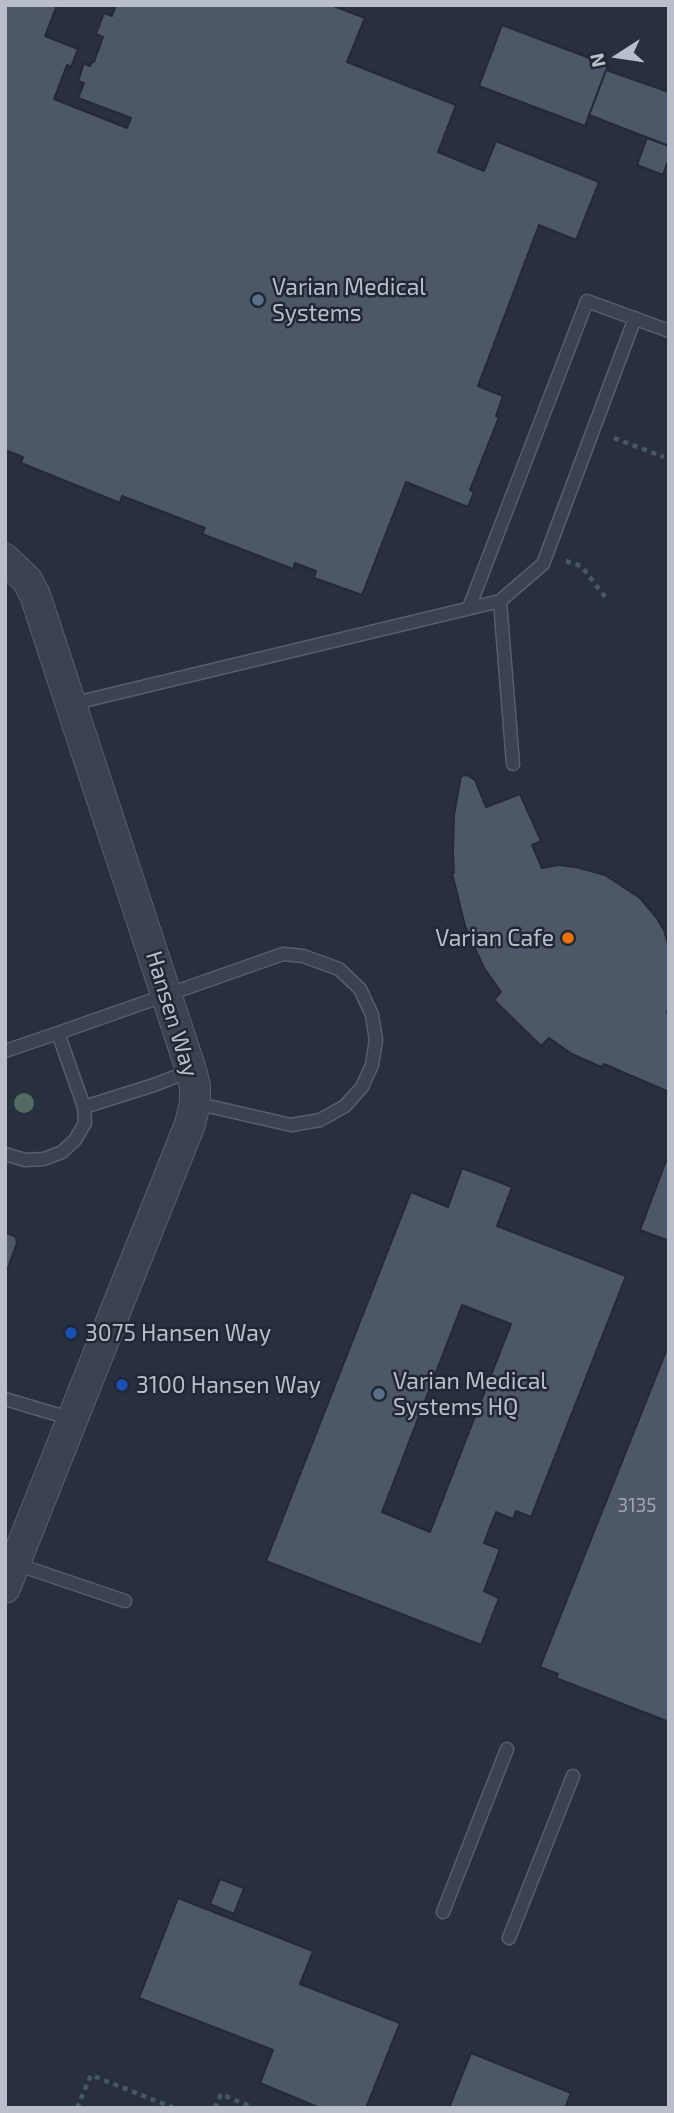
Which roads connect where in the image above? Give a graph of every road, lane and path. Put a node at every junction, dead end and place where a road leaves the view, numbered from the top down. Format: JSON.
{"nodes":[{"id":1,"x":635,"y":318,"type":"junction"},
{"id":2,"x":669,"y":331,"type":"edge"},
{"id":3,"x":614,"y":438,"type":"dead end"},
{"id":4,"x":664,"y":457,"type":"dead end"},
{"id":5,"x":5,"y":559,"type":"edge"},
{"id":6,"x":566,"y":561,"type":"dead end"},
{"id":7,"x":606,"y":598,"type":"dead end"},
{"id":8,"x":500,"y":601,"type":"junction"},
{"id":9,"x":469,"y":608,"type":"junction"},
{"id":10,"x":71,"y":704,"type":"junction"},
{"id":11,"x":513,"y":764,"type":"dead end"},
{"id":12,"x":166,"y":994,"type":"junction"},
{"id":13,"x":58,"y":1033,"type":"junction"},
{"id":14,"x":5,"y":1051,"type":"edge"},
{"id":15,"x":191,"y":1070,"type":"junction"},
{"id":16,"x":195,"y":1103,"type":"junction"},
{"id":17,"x":85,"y":1107,"type":"junction"},
{"id":18,"x":5,"y":1154,"type":"edge"},
{"id":19,"x":5,"y":1399,"type":"edge"},
{"id":20,"x":72,"y":1419,"type":"junction"},
{"id":21,"x":8,"y":1578,"type":"edge"},
{"id":22,"x":125,"y":1601,"type":"dead end"},
{"id":23,"x":507,"y":1749,"type":"dead end"},
{"id":24,"x":573,"y":1776,"type":"dead end"},
{"id":25,"x":443,"y":1912,"type":"dead end"},
{"id":26,"x":509,"y":1937,"type":"dead end"},
{"id":27,"x":77,"y":2108,"type":"edge"},
{"id":28,"x":174,"y":2108,"type":"edge"},
{"id":29,"x":215,"y":2108,"type":"edge"},
{"id":30,"x":254,"y":2108,"type":"edge"}],
"edges":[{"from":1,"to":2,"type":"lane"},
{"from":1,"to":8,"type":"lane"},
{"from":1,"to":9,"type":"lane"},
{"from":3,"to":4,"type":"path"},
{"from":5,"to":10,"type":"street","name":"Hansen Way"},
{"from":6,"to":7,"type":"path"},
{"from":8,"to":9,"type":"lane"},
{"from":8,"to":11,"type":"lane"},
{"from":9,"to":10,"type":"lane"},
{"from":10,"to":12,"type":"street","name":"Hansen Way"},
{"from":12,"to":13,"type":"lane"},
{"from":12,"to":15,"type":"street","name":"Hansen Way"},
{"from":12,"to":16,"type":"lane"},
{"from":13,"to":14,"type":"lane"},
{"from":13,"to":17,"type":"lane"},
{"from":15,"to":16,"type":"street","name":"Hansen Way"},
{"from":15,"to":17,"type":"lane"},
{"from":16,"to":20,"type":"street","name":"Hansen Way"},
{"from":17,"to":18,"type":"lane"},
{"from":19,"to":20,"type":"lane"},
{"from":20,"to":21,"type":"street","name":"Hansen Way"},
{"from":21,"to":22,"type":"lane"},
{"from":23,"to":25,"type":"lane"},
{"from":24,"to":26,"type":"lane"},
{"from":27,"to":28,"type":"path"},
{"from":29,"to":30,"type":"path"}]}
